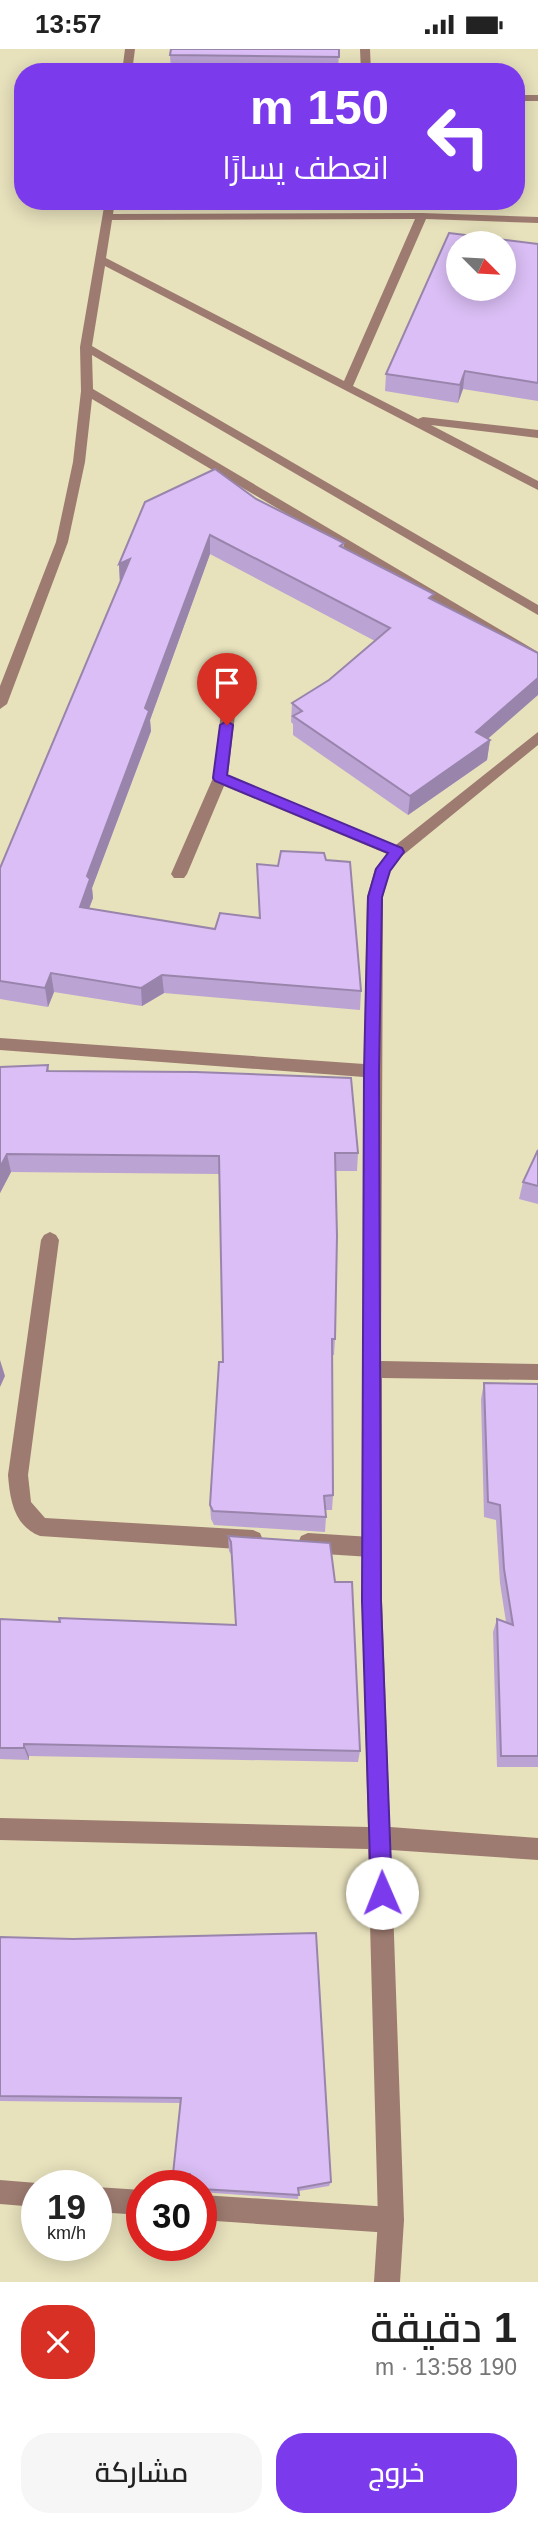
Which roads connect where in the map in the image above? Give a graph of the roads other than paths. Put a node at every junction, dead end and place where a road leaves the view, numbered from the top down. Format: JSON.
{"nodes":[{"id":1,"x":108,"y":210,"type":"edge"},
{"id":2,"x":370,"y":210,"type":"edge"},
{"id":3,"x":422,"y":216,"type":"junction"},
{"id":4,"x":107,"y":217,"type":"junction"},
{"id":5,"x":370,"y":217,"type":"junction"},
{"id":6,"x":538,"y":220,"type":"edge"},
{"id":7,"x":100,"y":259,"type":"junction"},
{"id":8,"x":86,"y":348,"type":"junction"},
{"id":9,"x":347,"y":386,"type":"junction"},
{"id":10,"x":87,"y":391,"type":"junction"},
{"id":11,"x":412,"y":420,"type":"junction"},
{"id":12,"x":538,"y":434,"type":"edge"},
{"id":13,"x":538,"y":486,"type":"edge"},
{"id":14,"x":538,"y":611,"type":"edge"},
{"id":15,"x":538,"y":658,"type":"edge"},
{"id":16,"x":233,"y":672,"type":"dead end"},
{"id":17,"x":0,"y":704,"type":"edge"},
{"id":18,"x":538,"y":737,"type":"edge"},
{"id":19,"x":220,"y":778,"type":"junction"},
{"id":20,"x":397,"y":852,"type":"junction"},
{"id":21,"x":179,"y":874,"type":"dead end"},
{"id":22,"x":0,"y":1044,"type":"edge"},
{"id":23,"x":372,"y":1071,"type":"junction"},
{"id":24,"x":50,"y":1240,"type":"dead end"},
{"id":25,"x":371,"y":1369,"type":"junction"},
{"id":26,"x":538,"y":1371,"type":"edge"},
{"id":27,"x":371,"y":1547,"type":"junction"},
{"id":28,"x":0,"y":1829,"type":"edge"},
{"id":29,"x":381,"y":1838,"type":"junction"},
{"id":30,"x":538,"y":1849,"type":"edge"},
{"id":31,"x":0,"y":2192,"type":"edge"},
{"id":32,"x":21,"y":2194,"type":"edge"},
{"id":33,"x":217,"y":2208,"type":"edge"},
{"id":34,"x":391,"y":2220,"type":"junction"},
{"id":35,"x":387,"y":2282,"type":"edge"}],
"edges":[{"from":1,"to":4,"type":"street"},
{"from":2,"to":5,"type":"street"},
{"from":3,"to":5,"type":"street"},
{"from":3,"to":6,"type":"street"},
{"from":3,"to":9,"type":"street"},
{"from":4,"to":5,"type":"street"},
{"from":4,"to":7,"type":"street"},
{"from":7,"to":8,"type":"street"},
{"from":7,"to":9,"type":"street"},
{"from":8,"to":10,"type":"street"},
{"from":8,"to":14,"type":"street"},
{"from":9,"to":11,"type":"street"},
{"from":10,"to":15,"type":"street"},
{"from":10,"to":17,"type":"street"},
{"from":11,"to":12,"type":"street"},
{"from":11,"to":13,"type":"street"},
{"from":16,"to":19,"type":"street"},
{"from":18,"to":20,"type":"street"},
{"from":19,"to":20,"type":"street"},
{"from":19,"to":21,"type":"street"},
{"from":20,"to":23,"type":"street"},
{"from":22,"to":23,"type":"street"},
{"from":23,"to":25,"type":"street"},
{"from":24,"to":27,"type":"street"},
{"from":25,"to":26,"type":"street"},
{"from":25,"to":27,"type":"street"},
{"from":27,"to":29,"type":"street"},
{"from":28,"to":29,"type":"street"},
{"from":29,"to":30,"type":"street"},
{"from":29,"to":34,"type":"street"},
{"from":31,"to":32,"type":"street"},
{"from":33,"to":34,"type":"street"},
{"from":34,"to":35,"type":"street"}]}
